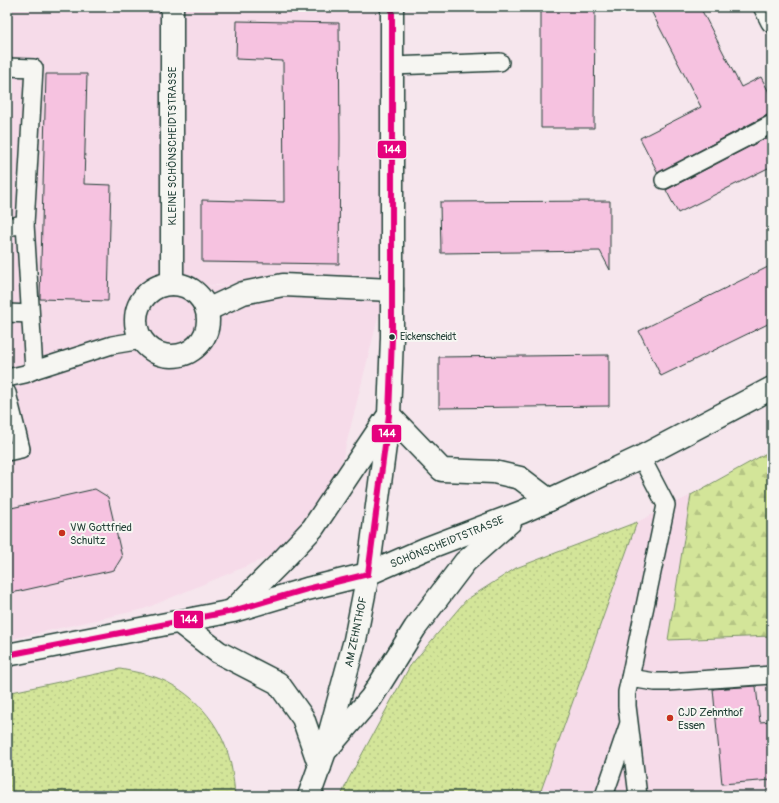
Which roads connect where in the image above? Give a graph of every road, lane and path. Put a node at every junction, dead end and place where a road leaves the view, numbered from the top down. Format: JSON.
{"nodes":[{"id":1,"x":172,"y":7,"type":"edge"},
{"id":2,"x":392,"y":7,"type":"edge"},
{"id":3,"x":765,"y":7,"type":"edge"},
{"id":4,"x":772,"y":21,"type":"edge"},
{"id":5,"x":500,"y":62,"type":"dead end"},
{"id":6,"x":392,"y":66,"type":"junction"},
{"id":7,"x":7,"y":67,"type":"edge"},
{"id":8,"x":772,"y":124,"type":"edge"},
{"id":9,"x":664,"y":180,"type":"dead end"},
{"id":10,"x":25,"y":224,"type":"junction"},
{"id":11,"x":7,"y":227,"type":"edge"},
{"id":12,"x":172,"y":284,"type":"junction"},
{"id":13,"x":392,"y":290,"type":"junction"},
{"id":14,"x":207,"y":310,"type":"junction"},
{"id":15,"x":7,"y":313,"type":"edge"},
{"id":16,"x":30,"y":314,"type":"junction"},
{"id":17,"x":142,"y":340,"type":"junction"},
{"id":18,"x":34,"y":370,"type":"junction"},
{"id":19,"x":7,"y":378,"type":"edge"},
{"id":20,"x":772,"y":388,"type":"edge"},
{"id":21,"x":7,"y":393,"type":"edge"},
{"id":22,"x":389,"y":415,"type":"junction"},
{"id":23,"x":7,"y":452,"type":"edge"},
{"id":24,"x":641,"y":457,"type":"junction"},
{"id":25,"x":549,"y":500,"type":"junction"},
{"id":26,"x":522,"y":512,"type":"junction"},
{"id":27,"x":368,"y":574,"type":"junction"},
{"id":28,"x":233,"y":611,"type":"junction"},
{"id":29,"x":179,"y":622,"type":"junction"},
{"id":30,"x":7,"y":655,"type":"edge"},
{"id":31,"x":772,"y":675,"type":"edge"},
{"id":32,"x":630,"y":678,"type":"junction"},
{"id":33,"x":629,"y":722,"type":"junction"},
{"id":34,"x":322,"y":761,"type":"junction"},
{"id":35,"x":309,"y":796,"type":"edge"},
{"id":36,"x":604,"y":796,"type":"edge"},
{"id":37,"x":638,"y":796,"type":"edge"}],
"edges":[{"from":1,"to":12,"type":"main road","name":"KLEINE SCHÖNSCHEIDTSTRASSE"},
{"from":2,"to":6,"type":"main road","name":"AM ZEHNTHOF"},
{"from":3,"to":4,"type":"main road"},
{"from":5,"to":6,"type":"lane"},
{"from":6,"to":13,"type":"main road","name":"AM ZEHNTHOF"},
{"from":7,"to":10,"type":"lane"},
{"from":8,"to":9,"type":"lane"},
{"from":10,"to":11,"type":"lane"},
{"from":10,"to":16,"type":"lane"},
{"from":12,"to":14,"type":"main road"},
{"from":12,"to":17,"type":"main road"},
{"from":13,"to":14,"type":"main road"},
{"from":13,"to":22,"type":"main road","name":"AM ZEHNTHOF"},
{"from":14,"to":17,"type":"main road"},
{"from":15,"to":16,"type":"lane"},
{"from":16,"to":18,"type":"lane"},
{"from":17,"to":18,"type":"lane"},
{"from":18,"to":19,"type":"lane"},
{"from":20,"to":24,"type":"main road","name":"SCHÖNSCHEIDTSTRASSE"},
{"from":21,"to":23,"type":"lane"},
{"from":22,"to":25,"type":"main road"},
{"from":22,"to":27,"type":"main road","name":"AM ZEHNTHOF"},
{"from":22,"to":28,"type":"main road"},
{"from":24,"to":25,"type":"main road","name":"SCHÖNSCHEIDTSTRASSE"},
{"from":24,"to":32,"type":"lane"},
{"from":25,"to":26,"type":"main road","name":"SCHÖNSCHEIDTSTRASSE"},
{"from":26,"to":27,"type":"main road","name":"SCHÖNSCHEIDTSTRASSE"},
{"from":26,"to":34,"type":"main road"},
{"from":27,"to":28,"type":"main road","name":"SCHÖNSCHEIDTSTRASSE"},
{"from":27,"to":34,"type":"main road","name":"AM ZEHNTHOF"},
{"from":28,"to":29,"type":"main road","name":"SCHÖNSCHEIDTSTRASSE"},
{"from":29,"to":30,"type":"main road","name":"SCHÖNSCHEIDTSTRASSE"},
{"from":29,"to":34,"type":"main road"},
{"from":31,"to":32,"type":"lane"},
{"from":32,"to":33,"type":"lane"},
{"from":33,"to":36,"type":"lane"},
{"from":33,"to":37,"type":"lane"},
{"from":34,"to":35,"type":"main road","name":"AM ZEHNTHOF"}]}
